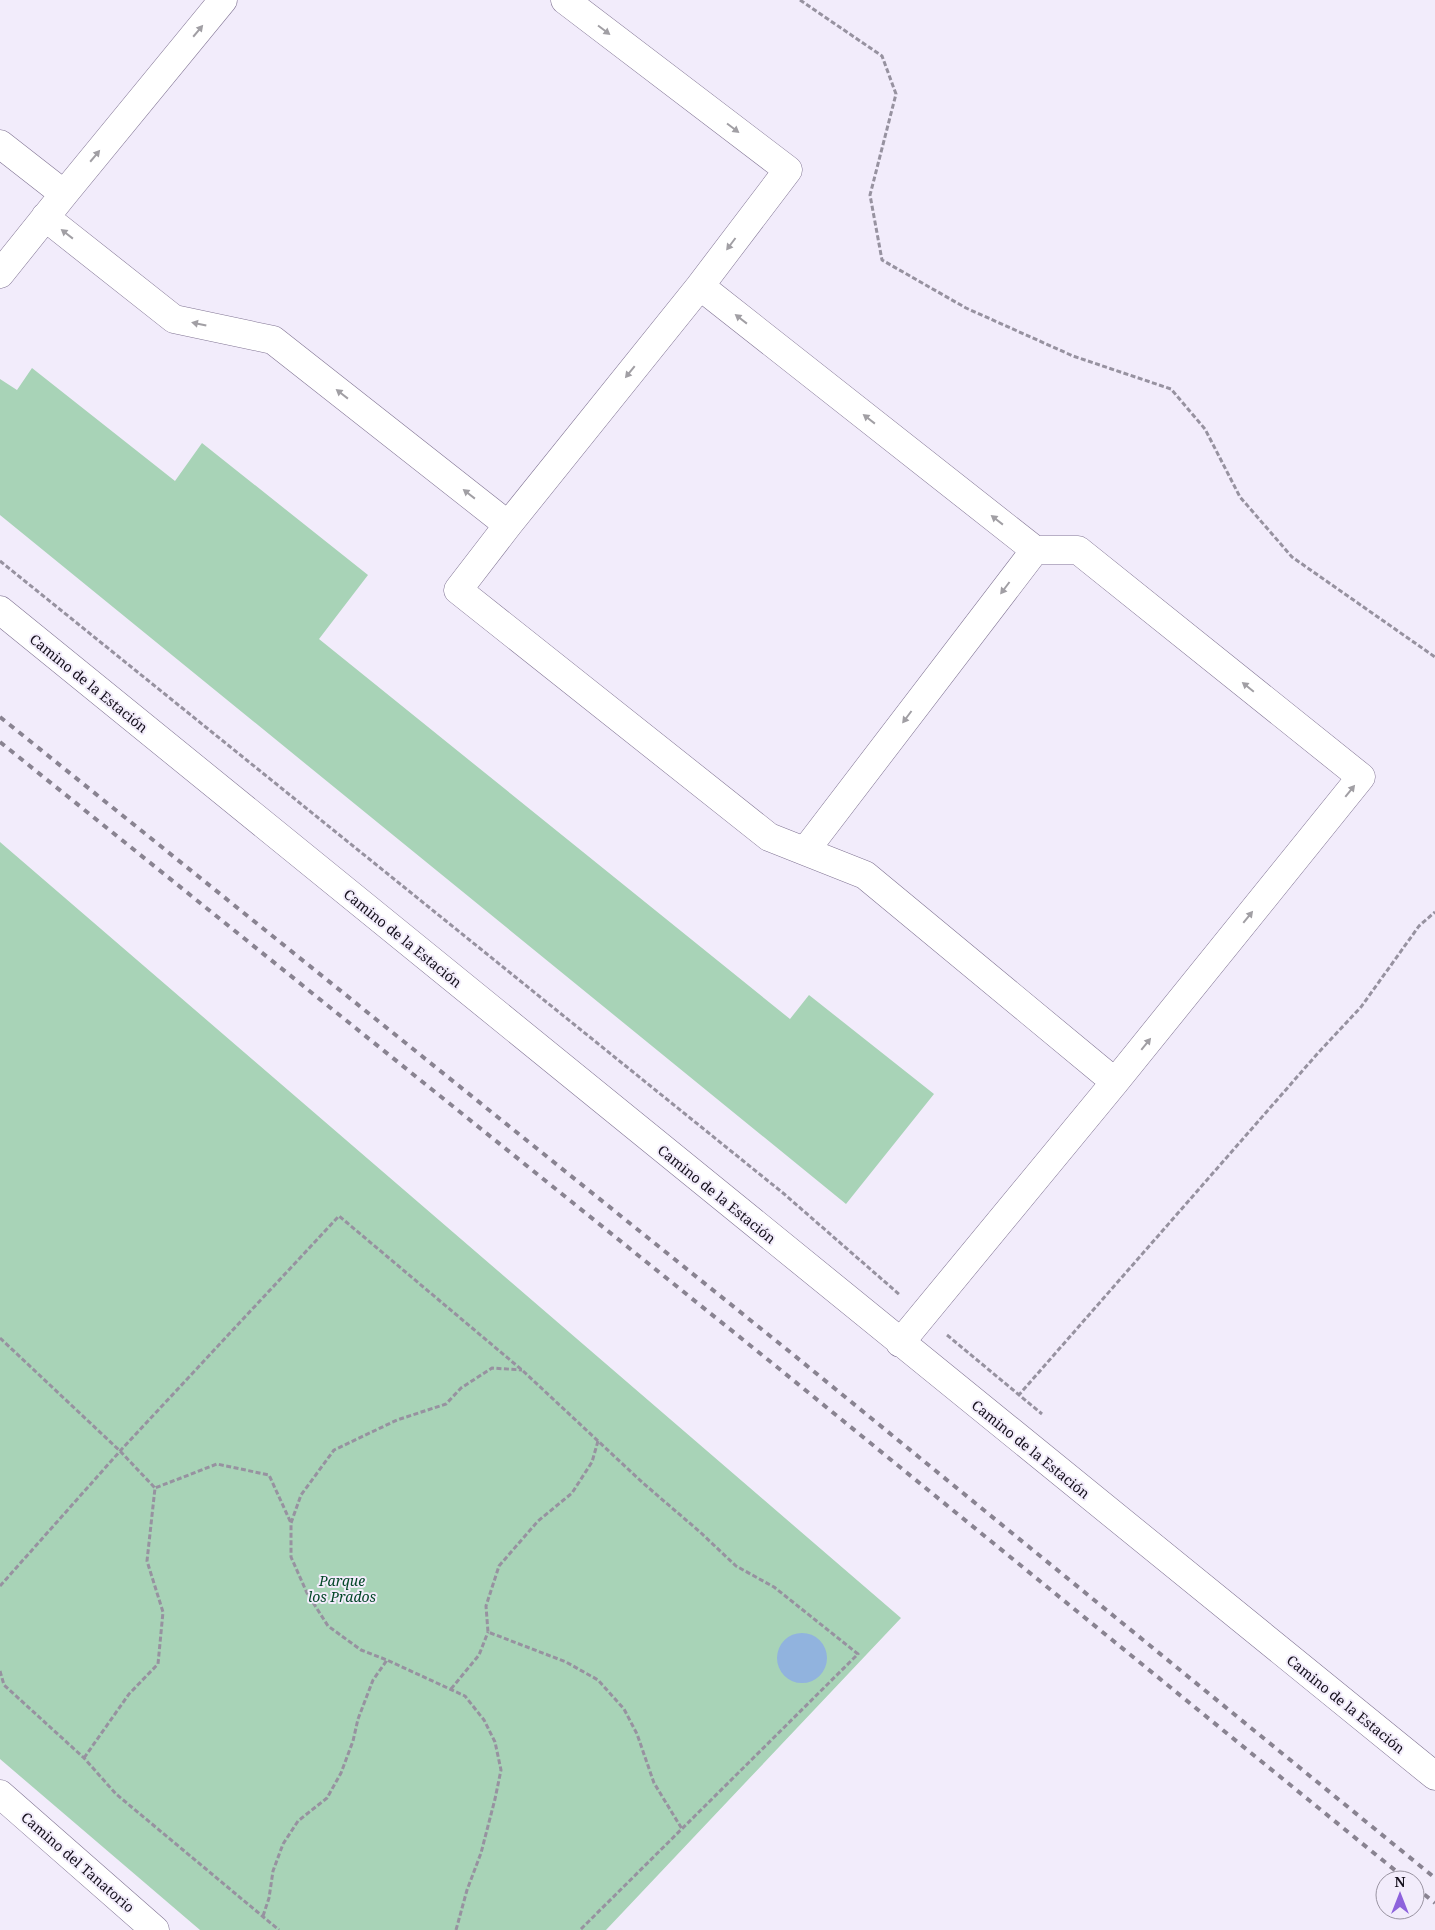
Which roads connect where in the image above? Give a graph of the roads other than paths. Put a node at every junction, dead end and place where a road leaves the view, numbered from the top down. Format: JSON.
{"nodes":[{"id":1,"x":223,"y":0,"type":"edge"},
{"id":2,"x":565,"y":0,"type":"edge"},
{"id":3,"x":0,"y":144,"type":"edge"},
{"id":4,"x":64,"y":194,"type":"junction"},
{"id":5,"x":45,"y":217,"type":"junction"},
{"id":6,"x":0,"y":274,"type":"edge"},
{"id":7,"x":700,"y":286,"type":"junction"},
{"id":8,"x":508,"y":525,"type":"junction"},
{"id":9,"x":1035,"y":550,"type":"junction"},
{"id":10,"x":0,"y":610,"type":"edge"},
{"id":11,"x":805,"y":850,"type":"junction"},
{"id":12,"x":1115,"y":1082,"type":"junction"},
{"id":13,"x":900,"y":1343,"type":"junction"},
{"id":14,"x":1435,"y":1776,"type":"edge"},
{"id":15,"x":0,"y":1794,"type":"edge"},
{"id":16,"x":155,"y":1930,"type":"edge"}],
"edges":[{"from":4,"to":1,"type":"street","one_way":true},
{"from":2,"to":7,"type":"street","one_way":true},
{"from":3,"to":4,"type":"street"},
{"from":4,"to":5,"type":"street"},
{"from":5,"to":6,"type":"street"},
{"from":8,"to":5,"type":"street","one_way":true},
{"from":7,"to":8,"type":"street","one_way":true},
{"from":9,"to":7,"type":"street","one_way":true},
{"from":8,"to":11,"type":"street"},
{"from":9,"to":11,"type":"street","one_way":true},
{"from":12,"to":9,"type":"street","one_way":true},
{"from":10,"to":13,"type":"street","name":"Camino de la Estación"},
{"from":11,"to":12,"type":"street"},
{"from":12,"to":13,"type":"street"},
{"from":13,"to":14,"type":"street","name":"Camino de la Estación"},
{"from":15,"to":16,"type":"street","name":"Camino del Tanatorio"}]}
